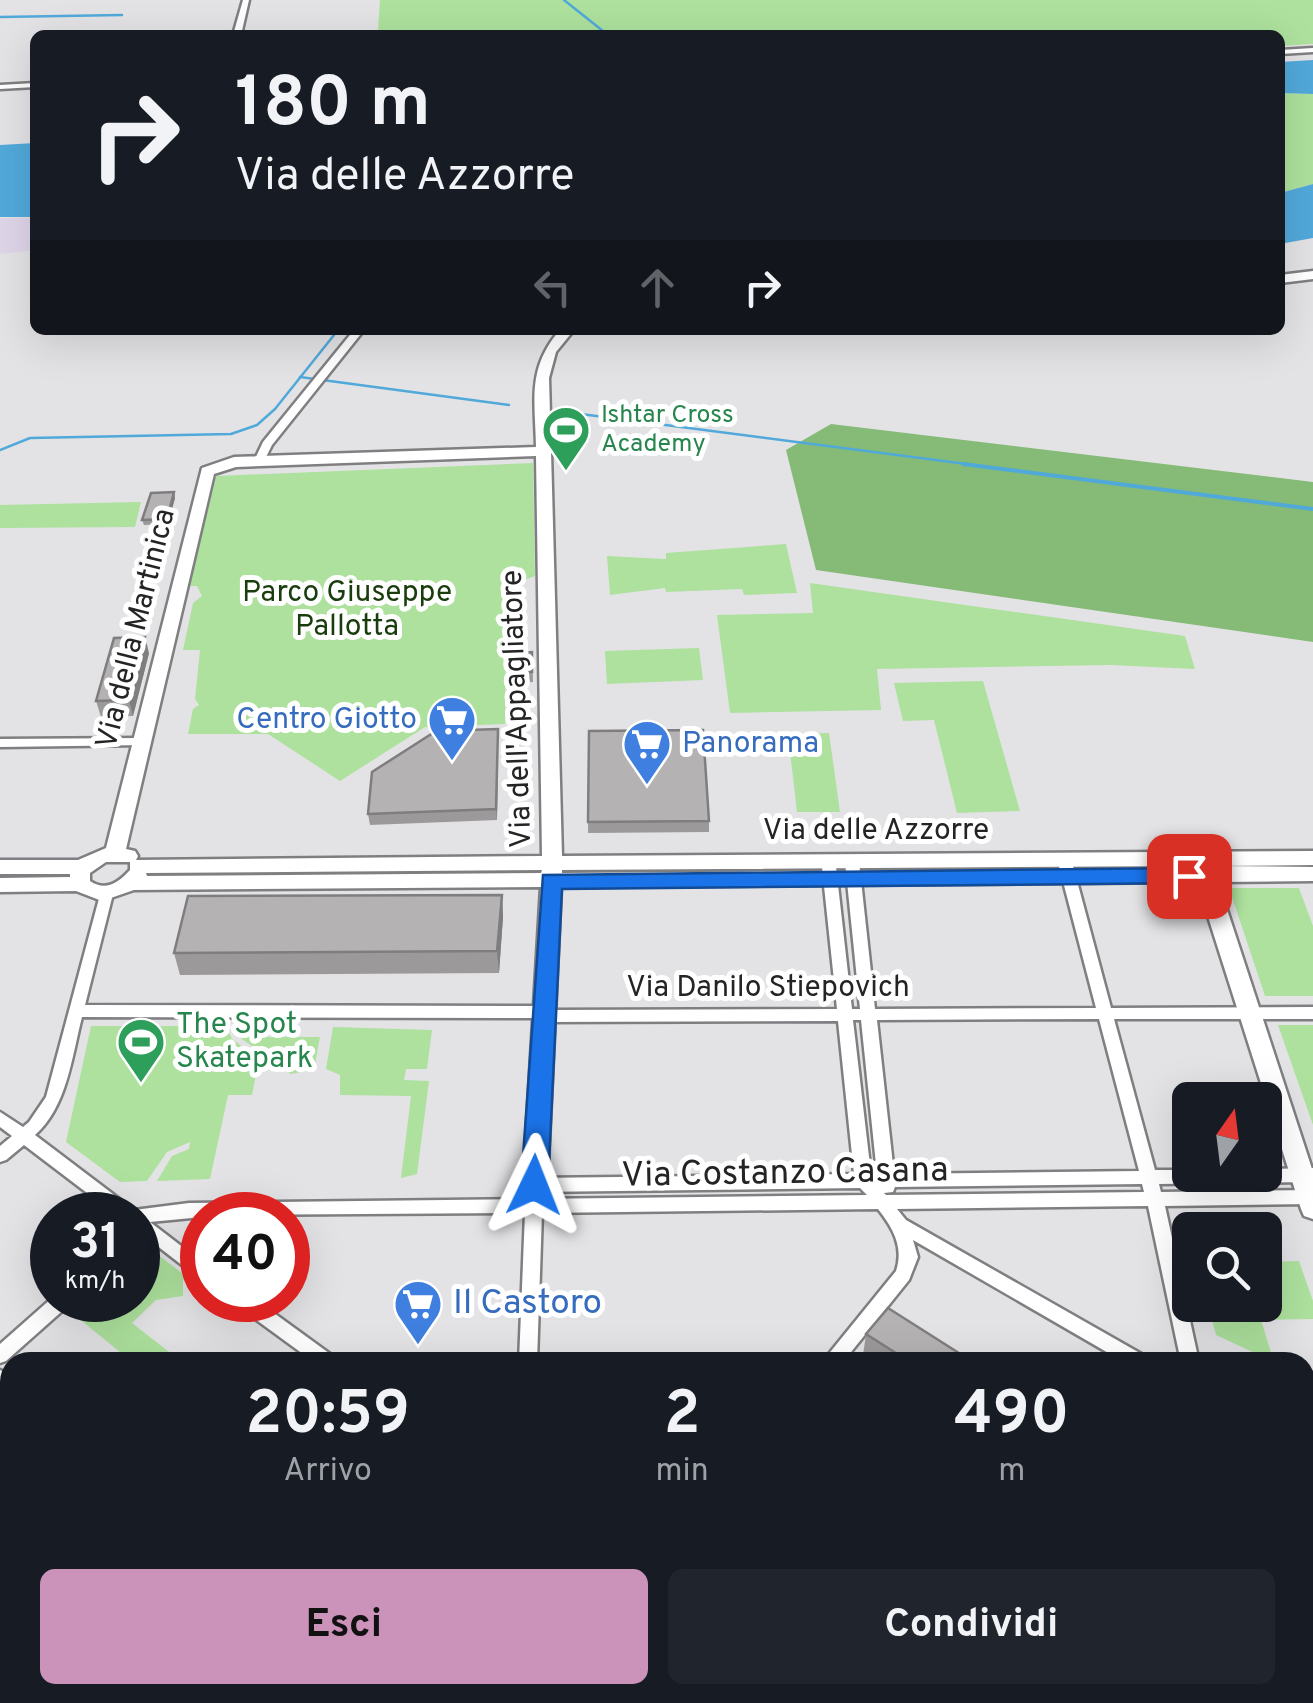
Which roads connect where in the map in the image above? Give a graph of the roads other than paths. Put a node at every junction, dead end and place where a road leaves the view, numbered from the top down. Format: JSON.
{"nodes":[{"id":1,"x":246,"y":0,"type":"edge"},
{"id":2,"x":238,"y":30,"type":"edge"},
{"id":3,"x":1313,"y":50,"type":"edge"},
{"id":4,"x":1285,"y":52,"type":"edge"},
{"id":5,"x":30,"y":85,"type":"edge"},
{"id":6,"x":0,"y":88,"type":"edge"},
{"id":7,"x":1313,"y":275,"type":"edge"},
{"id":8,"x":1285,"y":278,"type":"edge"},
{"id":9,"x":354,"y":335,"type":"edge"},
{"id":10,"x":563,"y":335,"type":"edge"},
{"id":11,"x":542,"y":451,"type":"junction"},
{"id":12,"x":259,"y":461,"type":"junction"},
{"id":13,"x":140,"y":742,"type":"junction"},
{"id":14,"x":0,"y":743,"type":"edge"},
{"id":15,"x":115,"y":853,"type":"junction"},
{"id":16,"x":1311,"y":866,"type":"edge"},
{"id":17,"x":0,"y":867,"type":"edge"},
{"id":18,"x":1203,"y":867,"type":"junction"},
{"id":19,"x":1067,"y":868,"type":"junction"},
{"id":20,"x":829,"y":870,"type":"junction"},
{"id":21,"x":854,"y":870,"type":"junction"},
{"id":22,"x":552,"y":872,"type":"junction"},
{"id":23,"x":135,"y":874,"type":"junction"},
{"id":24,"x":81,"y":875,"type":"junction"},
{"id":25,"x":0,"y":885,"type":"edge"},
{"id":26,"x":106,"y":894,"type":"junction"},
{"id":27,"x":76,"y":1011,"type":"junction"},
{"id":28,"x":1106,"y":1013,"type":"junction"},
{"id":29,"x":1252,"y":1013,"type":"junction"},
{"id":30,"x":1313,"y":1013,"type":"edge"},
{"id":31,"x":544,"y":1014,"type":"junction"},
{"id":32,"x":844,"y":1015,"type":"junction"},
{"id":33,"x":870,"y":1015,"type":"junction"},
{"id":34,"x":0,"y":1118,"type":"edge"},
{"id":35,"x":24,"y":1136,"type":"junction"},
{"id":36,"x":0,"y":1155,"type":"edge"},
{"id":37,"x":1148,"y":1177,"type":"junction"},
{"id":38,"x":862,"y":1179,"type":"junction"},
{"id":39,"x":888,"y":1179,"type":"junction"},
{"id":40,"x":1310,"y":1191,"type":"edge"},
{"id":41,"x":98,"y":1192,"type":"edge"},
{"id":42,"x":534,"y":1196,"type":"junction"},
{"id":43,"x":1154,"y":1198,"type":"junction"},
{"id":44,"x":885,"y":1202,"type":"junction"},
{"id":45,"x":160,"y":1219,"type":"edge"},
{"id":46,"x":900,"y":1224,"type":"junction"},
{"id":47,"x":38,"y":1322,"type":"edge"},
{"id":48,"x":272,"y":1322,"type":"edge"},
{"id":49,"x":3,"y":1352,"type":"edge"},
{"id":50,"x":313,"y":1352,"type":"edge"},
{"id":51,"x":528,"y":1352,"type":"edge"},
{"id":52,"x":841,"y":1352,"type":"edge"},
{"id":53,"x":1123,"y":1352,"type":"edge"},
{"id":54,"x":1188,"y":1352,"type":"edge"}],
"edges":[{"from":1,"to":2,"type":"street"},
{"from":3,"to":4,"type":"street"},
{"from":5,"to":6,"type":"street"},
{"from":7,"to":8,"type":"street"},
{"from":9,"to":12,"type":"street"},
{"from":10,"to":11,"type":"street","name":"Via dell'Appagliatore"},
{"from":11,"to":12,"type":"street","name":"Via della Martinica"},
{"from":11,"to":22,"type":"street","name":"Via dell'Appagliatore"},
{"from":12,"to":13,"type":"street","name":"Via della Martinica"},
{"from":13,"to":14,"type":"street"},
{"from":13,"to":15,"type":"street","name":"Via della Martinica"},
{"from":15,"to":23,"type":"street"},
{"from":15,"to":24,"type":"street"},
{"from":16,"to":18,"type":"street","name":"Via delle Azzorre"},
{"from":17,"to":24,"type":"street"},
{"from":18,"to":19,"type":"street","name":"Via delle Azzorre"},
{"from":18,"to":29,"type":"street"},
{"from":19,"to":21,"type":"street","name":"Via delle Azzorre"},
{"from":19,"to":28,"type":"street"},
{"from":20,"to":21,"type":"street","name":"Via delle Azzorre"},
{"from":20,"to":22,"type":"street","name":"Via delle Azzorre"},
{"from":20,"to":32,"type":"street"},
{"from":21,"to":33,"type":"street"},
{"from":22,"to":23,"type":"street","name":"Via delle Azzorre"},
{"from":22,"to":31,"type":"street","name":"Via dell'Appagliatore"},
{"from":23,"to":26,"type":"street"},
{"from":24,"to":25,"type":"street"},
{"from":24,"to":26,"type":"street"},
{"from":26,"to":27,"type":"street"},
{"from":27,"to":31,"type":"street","name":"Via Danilo Stiepovich"},
{"from":27,"to":35,"type":"street"},
{"from":28,"to":29,"type":"street","name":"Via Danilo Stiepovich"},
{"from":28,"to":33,"type":"street","name":"Via Danilo Stiepovich"},
{"from":28,"to":37,"type":"street"},
{"from":29,"to":30,"type":"street"},
{"from":29,"to":40,"type":"street"},
{"from":31,"to":32,"type":"street","name":"Via Danilo Stiepovich"},
{"from":31,"to":42,"type":"street","name":"Via dell'Appagliatore"},
{"from":32,"to":33,"type":"street","name":"Via Danilo Stiepovich"},
{"from":32,"to":38,"type":"street"},
{"from":33,"to":39,"type":"street"},
{"from":34,"to":35,"type":"street"},
{"from":35,"to":36,"type":"street"},
{"from":35,"to":41,"type":"street"},
{"from":37,"to":39,"type":"street","name":"Via Costanzo Casana"},
{"from":37,"to":40,"type":"street","name":"Via Costanzo Casana"},
{"from":37,"to":43,"type":"street"},
{"from":38,"to":39,"type":"street","name":"Via Costanzo Casana"},
{"from":38,"to":42,"type":"street","name":"Via Costanzo Casana"},
{"from":38,"to":44,"type":"street"},
{"from":39,"to":44,"type":"street"},
{"from":40,"to":43,"type":"street","name":"Via Costanzo Casana"},
{"from":42,"to":44,"type":"street","name":"Via Costanzo Casana"},
{"from":42,"to":45,"type":"street","name":"Via Costanzo Casana"},
{"from":42,"to":51,"type":"street","name":"Via dell'Appagliatore"},
{"from":43,"to":44,"type":"street","name":"Via Costanzo Casana"},
{"from":43,"to":54,"type":"street"},
{"from":44,"to":46,"type":"street"},
{"from":46,"to":52,"type":"street"},
{"from":46,"to":53,"type":"street"},
{"from":47,"to":49,"type":"street"},
{"from":48,"to":50,"type":"street"}]}
